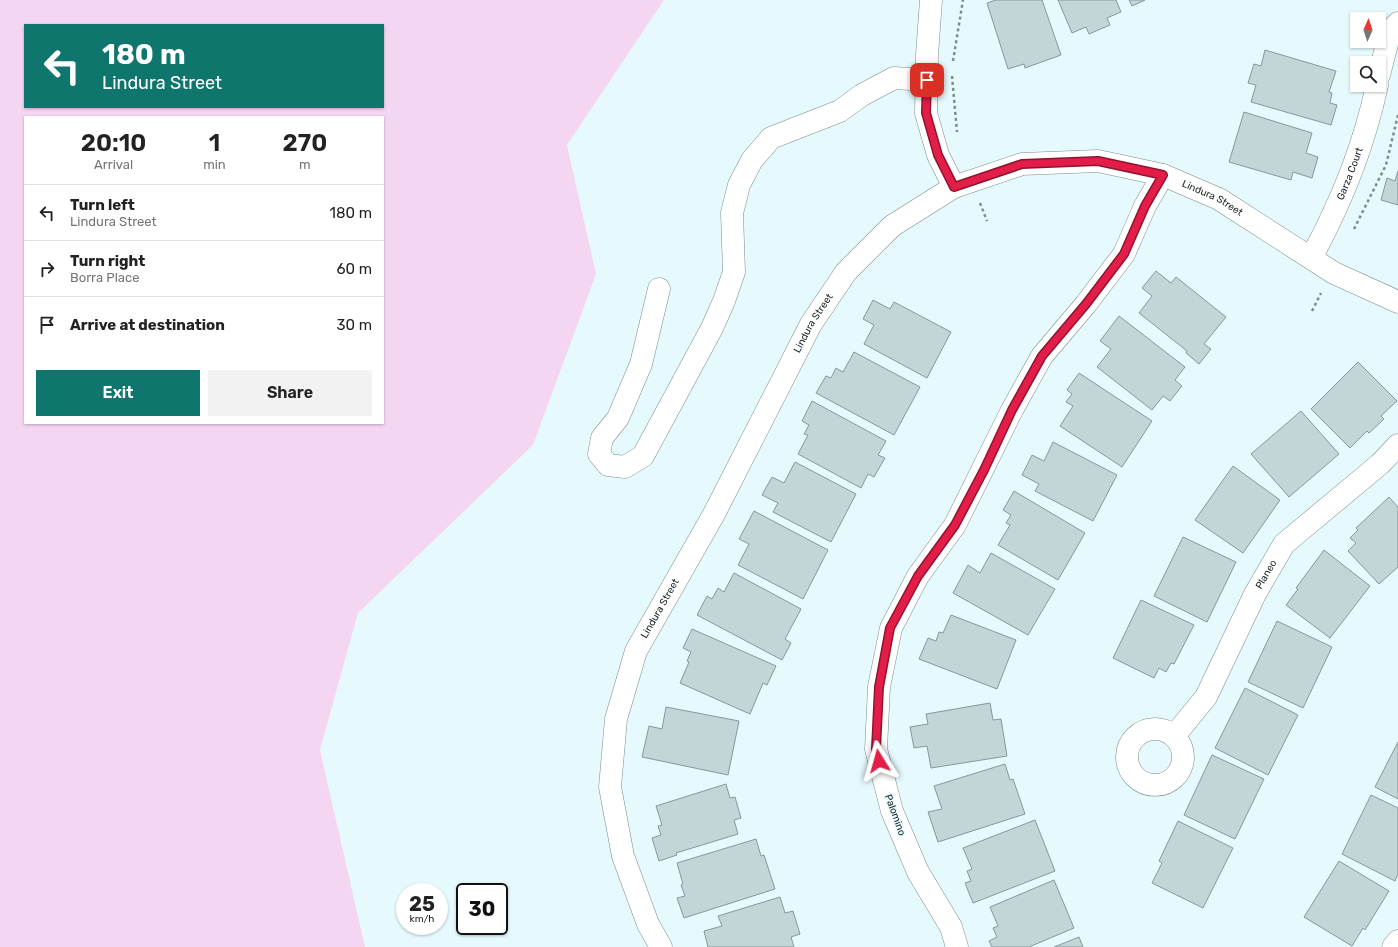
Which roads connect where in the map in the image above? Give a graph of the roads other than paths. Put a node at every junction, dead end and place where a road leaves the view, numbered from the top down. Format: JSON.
{"nodes":[{"id":1,"x":931,"y":0,"type":"edge"},
{"id":2,"x":1398,"y":23,"type":"edge"},
{"id":3,"x":1384,"y":56,"type":"edge"},
{"id":4,"x":927,"y":80,"type":"junction"},
{"id":5,"x":1375,"y":92,"type":"edge"},
{"id":6,"x":1163,"y":175,"type":"junction"},
{"id":7,"x":954,"y":187,"type":"junction"},
{"id":8,"x":1311,"y":258,"type":"junction"},
{"id":9,"x":659,"y":289,"type":"dead end"},
{"id":10,"x":1398,"y":302,"type":"edge"},
{"id":11,"x":1398,"y":445,"type":"edge"},
{"id":12,"x":1174,"y":736,"type":"dead end"},
{"id":13,"x":1398,"y":940,"type":"edge"},
{"id":14,"x":660,"y":947,"type":"edge"},
{"id":15,"x":957,"y":947,"type":"edge"},
{"id":16,"x":1393,"y":947,"type":"edge"}],
"edges":[{"from":1,"to":4,"type":"street"},
{"from":2,"to":3,"type":"street"},
{"from":4,"to":7,"type":"street"},
{"from":4,"to":9,"type":"street"},
{"from":5,"to":8,"type":"street","name":"Garza Court"},
{"from":6,"to":7,"type":"street","name":"Lindura Street"},
{"from":6,"to":8,"type":"street","name":"Lindura Street"},
{"from":6,"to":15,"type":"street","name":"Palomino"},
{"from":7,"to":14,"type":"street","name":"Lindura Street"},
{"from":8,"to":10,"type":"street","name":"Lindura Street"},
{"from":11,"to":12,"type":"street","name":"Planeo"},
{"from":13,"to":16,"type":"street"}]}
